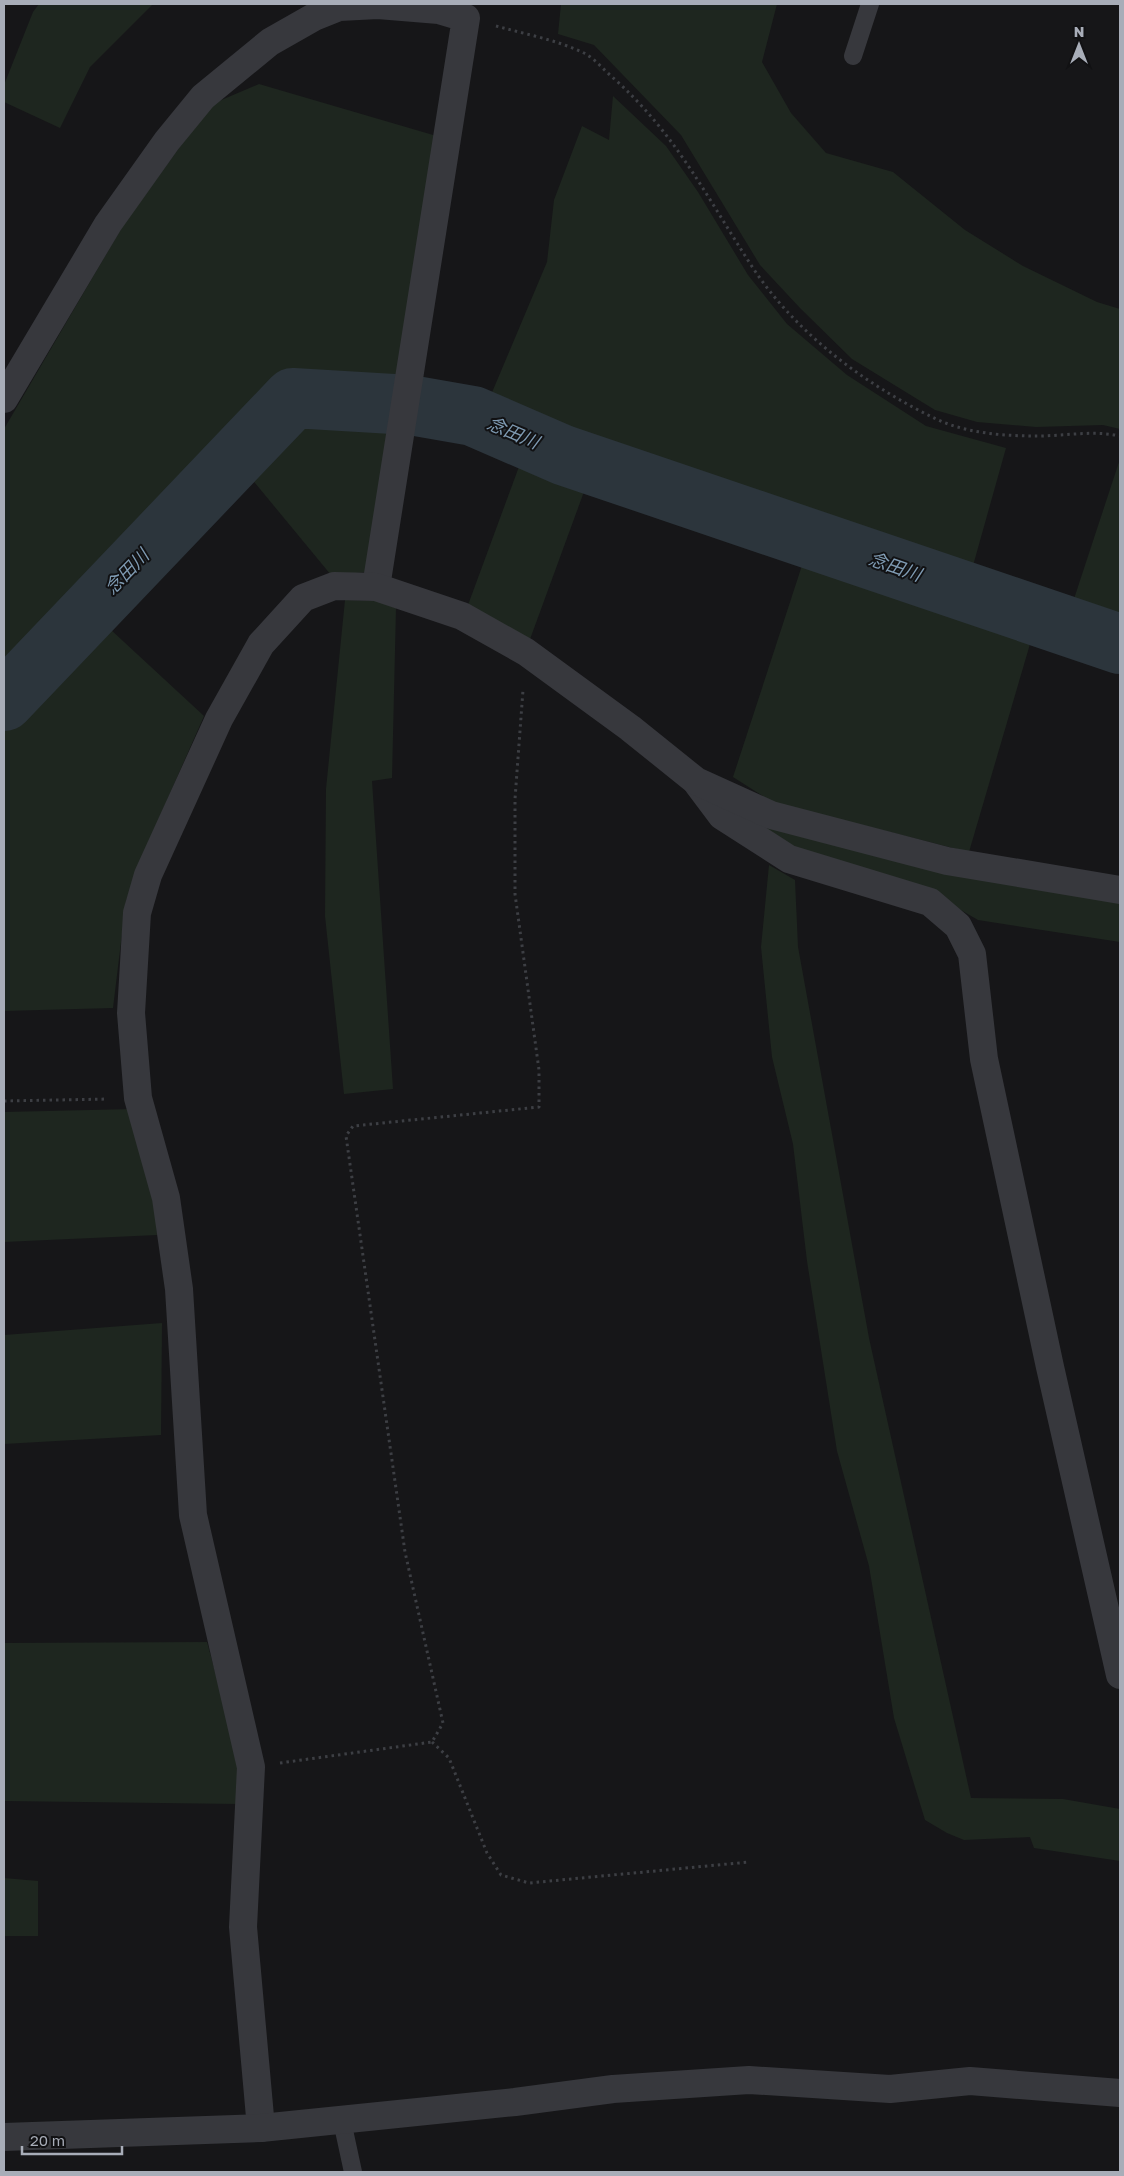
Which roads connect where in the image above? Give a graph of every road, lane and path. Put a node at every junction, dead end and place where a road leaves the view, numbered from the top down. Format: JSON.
{"nodes":[{"id":1,"x":870,"y":4,"type":"edge"},
{"id":2,"x":468,"y":11,"type":"edge"},
{"id":3,"x":853,"y":56,"type":"dead end"},
{"id":4,"x":4,"y":399,"type":"edge"},
{"id":5,"x":1120,"y":436,"type":"edge"},
{"id":6,"x":376,"y":587,"type":"junction"},
{"id":7,"x":526,"y":652,"type":"junction"},
{"id":8,"x":696,"y":781,"type":"junction"},
{"id":9,"x":1120,"y":890,"type":"edge"},
{"id":10,"x":138,"y":1098,"type":"junction"},
{"id":11,"x":4,"y":1101,"type":"edge"},
{"id":12,"x":1120,"y":1675,"type":"edge"},
{"id":13,"x":432,"y":1742,"type":"junction"},
{"id":14,"x":251,"y":1768,"type":"junction"},
{"id":15,"x":749,"y":1862,"type":"dead end"},
{"id":16,"x":1120,"y":2094,"type":"edge"},
{"id":17,"x":342,"y":2121,"type":"junction"},
{"id":18,"x":261,"y":2128,"type":"junction"},
{"id":19,"x":4,"y":2137,"type":"edge"},
{"id":20,"x":353,"y":2172,"type":"edge"}],
"edges":[{"from":1,"to":3,"type":"lane"},
{"from":2,"to":4,"type":"street"},
{"from":2,"to":5,"type":"path"},
{"from":2,"to":6,"type":"street"},
{"from":6,"to":7,"type":"street"},
{"from":6,"to":10,"type":"street"},
{"from":7,"to":8,"type":"street"},
{"from":7,"to":13,"type":"path"},
{"from":8,"to":9,"type":"street"},
{"from":8,"to":12,"type":"street"},
{"from":10,"to":11,"type":"path"},
{"from":10,"to":14,"type":"street"},
{"from":13,"to":14,"type":"path"},
{"from":13,"to":15,"type":"path"},
{"from":14,"to":18,"type":"street"},
{"from":16,"to":17,"type":"street"},
{"from":17,"to":18,"type":"street"},
{"from":17,"to":20,"type":"lane"},
{"from":18,"to":19,"type":"street"}]}
